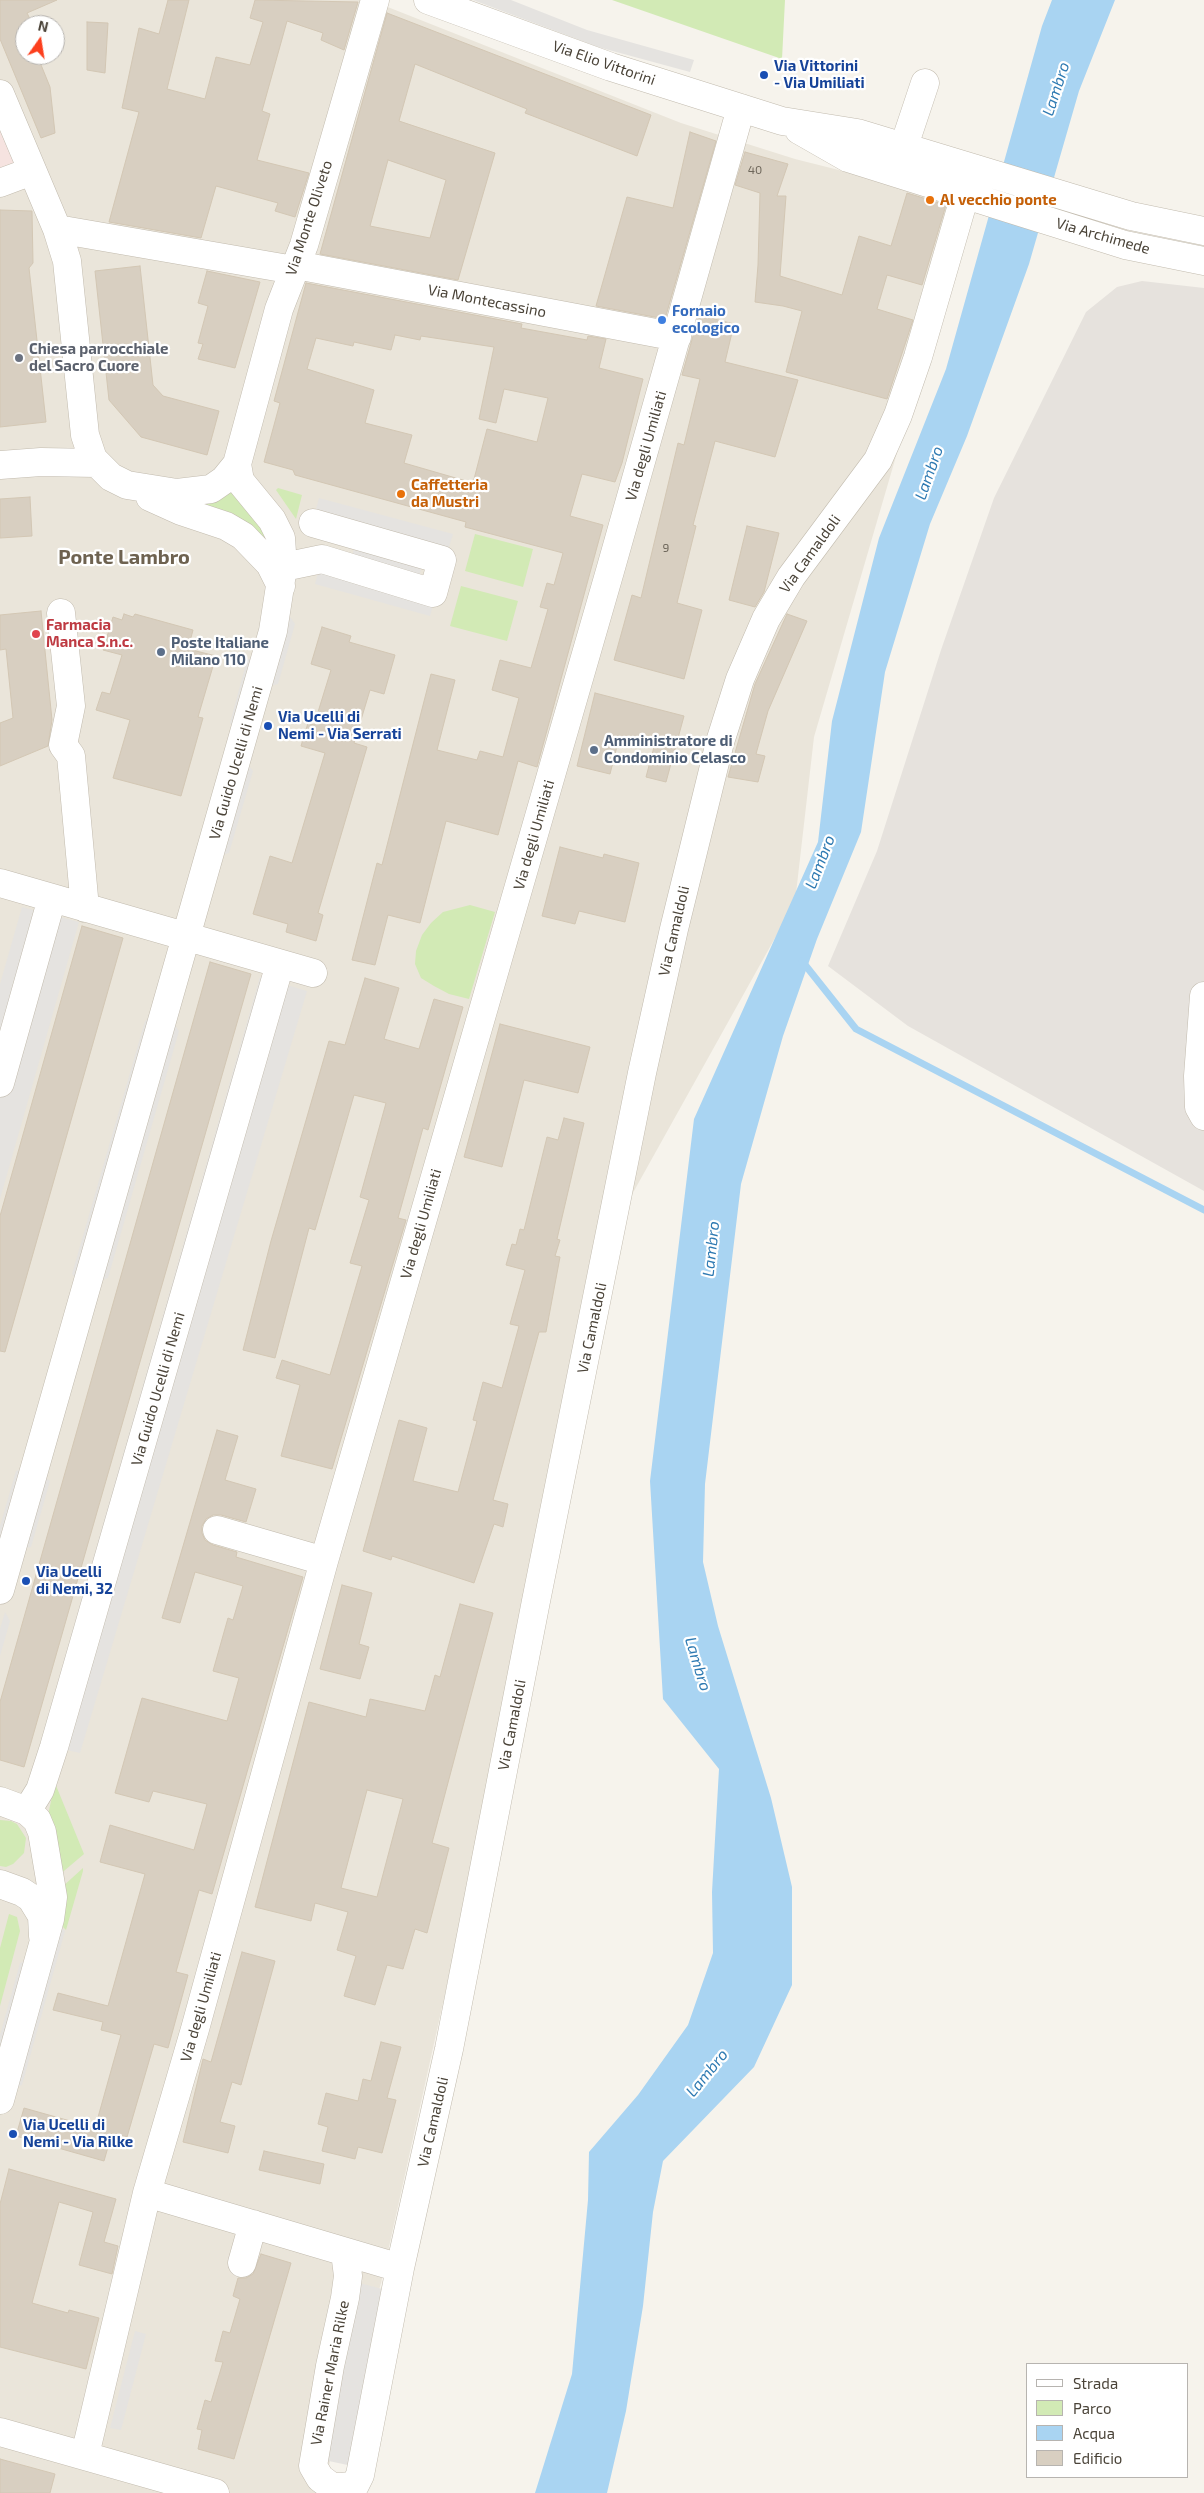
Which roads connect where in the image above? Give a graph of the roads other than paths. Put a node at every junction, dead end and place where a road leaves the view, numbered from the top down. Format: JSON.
{"nodes":[{"id":1,"x":375,"y":0,"type":"edge"},
{"id":2,"x":428,"y":0,"type":"edge"},
{"id":3,"x":925,"y":83,"type":"dead end"},
{"id":4,"x":0,"y":94,"type":"edge"},
{"id":5,"x":741,"y":108,"type":"junction"},
{"id":6,"x":899,"y":160,"type":"junction"},
{"id":7,"x":32,"y":171,"type":"junction"},
{"id":8,"x":982,"y":172,"type":"joint"},
{"id":9,"x":0,"y":183,"type":"edge"},
{"id":10,"x":970,"y":196,"type":"junction"},
{"id":11,"x":57,"y":229,"type":"junction"},
{"id":12,"x":1204,"y":231,"type":"edge"},
{"id":13,"x":1204,"y":262,"type":"edge"},
{"id":14,"x":295,"y":267,"type":"junction"},
{"id":15,"x":678,"y":337,"type":"junction"},
{"id":16,"x":96,"y":463,"type":"junction"},
{"id":17,"x":237,"y":464,"type":"junction"},
{"id":18,"x":0,"y":465,"type":"edge"},
{"id":19,"x":127,"y":485,"type":"junction"},
{"id":20,"x":322,"y":559,"type":"junction"},
{"id":21,"x":279,"y":574,"type":"junction"},
{"id":22,"x":61,"y":613,"type":"dead end"},
{"id":23,"x":0,"y":883,"type":"edge"},
{"id":24,"x":52,"y":898,"type":"junction"},
{"id":25,"x":85,"y":908,"type":"junction"},
{"id":26,"x":187,"y":937,"type":"junction"},
{"id":27,"x":280,"y":964,"type":"junction"},
{"id":28,"x":313,"y":973,"type":"dead end"},
{"id":29,"x":1204,"y":996,"type":"edge"},
{"id":30,"x":0,"y":1082,"type":"edge"},
{"id":31,"x":1204,"y":1116,"type":"edge"},
{"id":32,"x":217,"y":1530,"type":"dead end"},
{"id":33,"x":324,"y":1562,"type":"junction"},
{"id":34,"x":0,"y":1590,"type":"edge"},
{"id":35,"x":10,"y":1805,"type":"edge"},
{"id":36,"x":44,"y":1847,"type":"junction"},
{"id":37,"x":0,"y":1883,"type":"edge"},
{"id":38,"x":43,"y":1944,"type":"junction"},
{"id":39,"x":0,"y":2100,"type":"edge"},
{"id":40,"x":147,"y":2193,"type":"junction"},
{"id":41,"x":253,"y":2224,"type":"junction"},
{"id":42,"x":344,"y":2252,"type":"junction"},
{"id":43,"x":242,"y":2263,"type":"dead end"},
{"id":44,"x":400,"y":2268,"type":"junction"},
{"id":45,"x":0,"y":2432,"type":"edge"},
{"id":46,"x":85,"y":2455,"type":"junction"},
{"id":47,"x":332,"y":2486,"type":"joint"},
{"id":48,"x":215,"y":2493,"type":"edge"}],
"edges":[{"from":1,"to":14,"type":"street","name":"Via Monte Oliveto"},
{"from":2,"to":5,"type":"street","name":"Via Elio Vittorini"},
{"from":3,"to":6,"type":"street"},
{"from":4,"to":7,"type":"street"},
{"from":5,"to":6,"type":"street","name":"Via Elio Vittorini"},
{"from":5,"to":15,"type":"street","name":"Via degli Umiliati"},
{"from":6,"to":8,"type":"street","name":"Via Elio Vittorini"},
{"from":6,"to":10,"type":"street","name":"Via Elio Vittorini"},
{"from":7,"to":9,"type":"street"},
{"from":7,"to":11,"type":"street"},
{"from":8,"to":12,"type":"street","name":"Via Archimede"},
{"from":10,"to":13,"type":"street","name":"Via Archimede"},
{"from":10,"to":44,"type":"street","name":"Via Camaldoli"},
{"from":11,"to":14,"type":"street","name":"Via Montecassino"},
{"from":11,"to":16,"type":"street"},
{"from":14,"to":15,"type":"street","name":"Via Montecassino"},
{"from":14,"to":17,"type":"street","name":"Via Monte Oliveto"},
{"from":15,"to":33,"type":"street","name":"Via degli Umiliati"},
{"from":16,"to":18,"type":"street"},
{"from":16,"to":19,"type":"street"},
{"from":17,"to":19,"type":"street"},
{"from":17,"to":21,"type":"street","name":"Via Guido Ucelli di Nemi"},
{"from":19,"to":21,"type":"street"},
{"from":20,"to":20,"type":"street"},
{"from":20,"to":21,"type":"street"},
{"from":21,"to":26,"type":"street","name":"Via Guido Ucelli di Nemi"},
{"from":22,"to":25,"type":"street"},
{"from":23,"to":24,"type":"street"},
{"from":24,"to":25,"type":"street"},
{"from":24,"to":30,"type":"street"},
{"from":25,"to":26,"type":"street"},
{"from":26,"to":27,"type":"street"},
{"from":26,"to":34,"type":"street","name":"Via Guido Ucelli di Nemi"},
{"from":27,"to":28,"type":"street"},
{"from":27,"to":35,"type":"street","name":"Via Guido Ucelli di Nemi"},
{"from":29,"to":31,"type":"street"},
{"from":32,"to":33,"type":"street"},
{"from":33,"to":40,"type":"street","name":"Via degli Umiliati"},
{"from":35,"to":36,"type":"street","name":"Via Guido Ucelli di Nemi"},
{"from":36,"to":37,"type":"street","name":"Via Guido Ucelli di Nemi"},
{"from":36,"to":38,"type":"street","name":"Via Guido Ucelli di Nemi"},
{"from":37,"to":38,"type":"street","name":"Via Guido Ucelli di Nemi"},
{"from":38,"to":39,"type":"street","name":"Via Guido Ucelli di Nemi"},
{"from":40,"to":41,"type":"street"},
{"from":40,"to":46,"type":"street","name":"Via degli Umiliati"},
{"from":41,"to":42,"type":"street"},
{"from":41,"to":43,"type":"street"},
{"from":42,"to":44,"type":"street"},
{"from":42,"to":47,"type":"street","name":"Via Rainer Maria Rilke"},
{"from":44,"to":47,"type":"street","name":"Via Camaldoli"},
{"from":45,"to":46,"type":"street"},
{"from":46,"to":48,"type":"street"}]}
